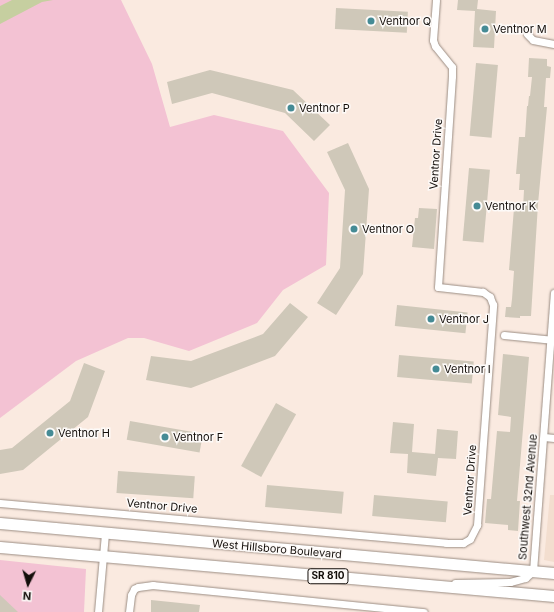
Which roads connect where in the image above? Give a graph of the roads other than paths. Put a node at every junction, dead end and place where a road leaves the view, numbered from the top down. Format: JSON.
{"nodes":[{"id":1,"x":436,"y":0,"type":"edge"},
{"id":2,"x":527,"y":34,"type":"dead end"},
{"id":3,"x":554,"y":44,"type":"edge"},
{"id":4,"x":554,"y":293,"type":"edge"},
{"id":5,"x":504,"y":335,"type":"dead end"},
{"id":6,"x":552,"y":340,"type":"edge"},
{"id":7,"x":544,"y":438,"type":"junction"},
{"id":8,"x":554,"y":438,"type":"edge"},
{"id":9,"x":0,"y":503,"type":"edge"},
{"id":10,"x":0,"y":523,"type":"edge"},
{"id":11,"x":105,"y":533,"type":"junction"},
{"id":12,"x":0,"y":547,"type":"edge"},
{"id":13,"x":103,"y":556,"type":"junction"},
{"id":14,"x":533,"y":571,"type":"junction"},
{"id":15,"x":554,"y":573,"type":"edge"},
{"id":16,"x":405,"y":583,"type":"junction"},
{"id":17,"x":554,"y":596,"type":"edge"},
{"id":18,"x":98,"y":612,"type":"edge"},
{"id":19,"x":129,"y":612,"type":"edge"},
{"id":20,"x":424,"y":612,"type":"edge"}],
"edges":[{"from":1,"to":9,"type":"street","name":"Ventnor Drive"},
{"from":2,"to":3,"type":"street"},
{"from":4,"to":6,"type":"street","name":"Southwest 32nd Avenue"},
{"from":5,"to":6,"type":"street"},
{"from":6,"to":7,"type":"street","name":"Southwest 32nd Avenue"},
{"from":7,"to":8,"type":"street"},
{"from":7,"to":14,"type":"street","name":"Southwest 32nd Avenue"},
{"from":10,"to":11,"type":"main road","name":"West Hillsboro Boulevard","number":"SR 810"},
{"from":11,"to":13,"type":"street"},
{"from":11,"to":14,"type":"main road","name":"West Hillsboro Boulevard","number":"SR 810"},
{"from":12,"to":13,"type":"main road","name":"West Hillsboro Boulevard","number":"SR 810"},
{"from":13,"to":16,"type":"main road","name":"West Hillsboro Boulevard","number":"SR 810"},
{"from":13,"to":18,"type":"street"},
{"from":14,"to":15,"type":"main road","name":"West Hillsboro Boulevard","number":"SR 810"},
{"from":14,"to":16,"type":"street","name":"Southwest 32nd Avenue"},
{"from":16,"to":17,"type":"main road","name":"West Hillsboro Boulevard","number":"SR 810"},
{"from":19,"to":20,"type":"street"}]}
